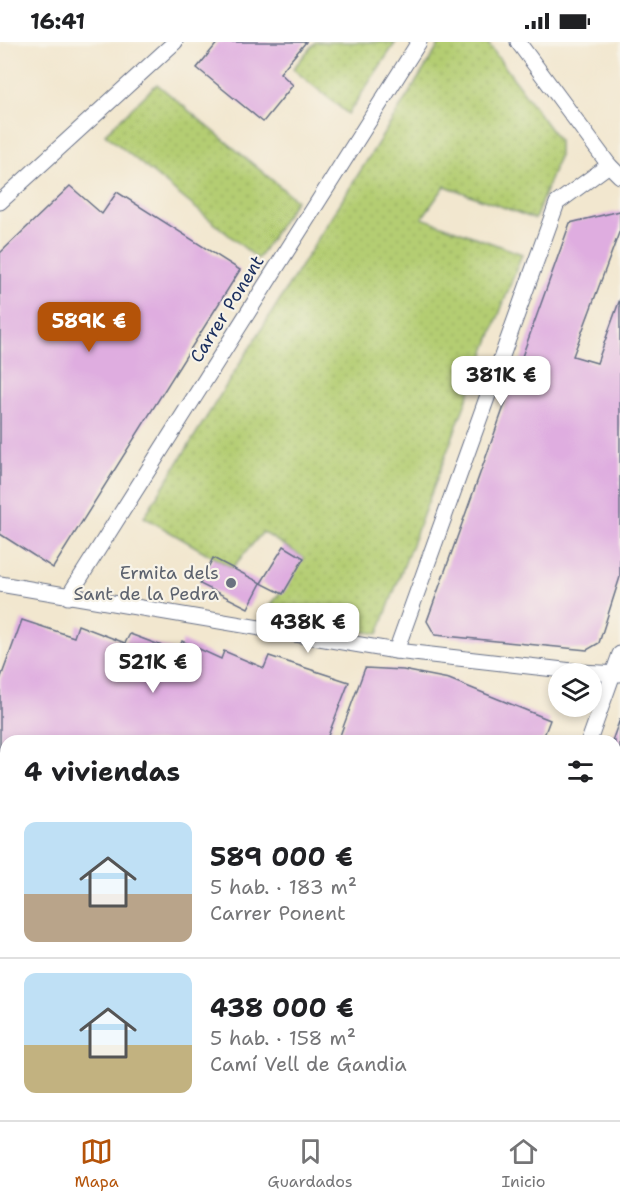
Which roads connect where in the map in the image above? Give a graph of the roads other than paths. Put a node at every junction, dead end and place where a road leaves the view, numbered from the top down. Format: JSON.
{"nodes":[{"id":1,"x":175,"y":42,"type":"edge"},
{"id":2,"x":418,"y":42,"type":"edge"},
{"id":3,"x":518,"y":42,"type":"edge"},
{"id":4,"x":609,"y":165,"type":"junction"},
{"id":5,"x":620,"y":176,"type":"edge"},
{"id":6,"x":0,"y":202,"type":"edge"},
{"id":7,"x":0,"y":585,"type":"edge"},
{"id":8,"x":68,"y":597,"type":"junction"},
{"id":9,"x":396,"y":651,"type":"junction"},
{"id":10,"x":620,"y":654,"type":"edge"},
{"id":11,"x":616,"y":674,"type":"edge"},
{"id":12,"x":591,"y":735,"type":"edge"}],
"edges":[{"from":1,"to":6,"type":"street"},
{"from":2,"to":8,"type":"street","name":"Carrer Ponent"},
{"from":3,"to":4,"type":"street"},
{"from":4,"to":5,"type":"street"},
{"from":4,"to":9,"type":"street"},
{"from":7,"to":8,"type":"street"},
{"from":8,"to":9,"type":"street"},
{"from":9,"to":11,"type":"street"},
{"from":10,"to":11,"type":"street"},
{"from":11,"to":12,"type":"street"}]}
